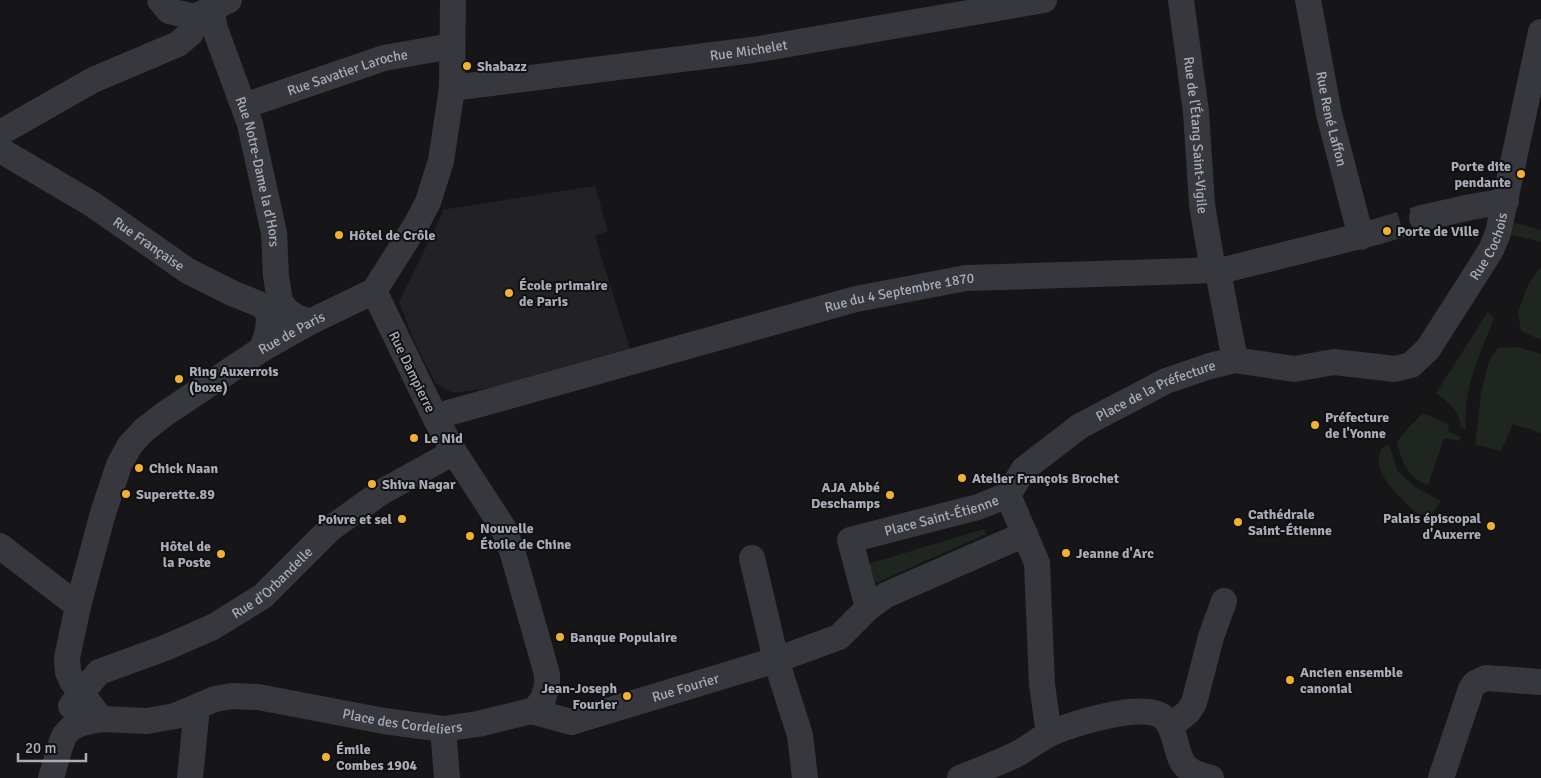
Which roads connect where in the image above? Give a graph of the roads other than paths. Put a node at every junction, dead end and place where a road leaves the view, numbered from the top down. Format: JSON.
{"nodes":[{"id":1,"x":160,"y":0,"type":"edge"},
{"id":2,"x":453,"y":0,"type":"edge"},
{"id":3,"x":1044,"y":0,"type":"edge"},
{"id":4,"x":1181,"y":0,"type":"edge"},
{"id":5,"x":1308,"y":0,"type":"edge"},
{"id":6,"x":211,"y":8,"type":"edge"},
{"id":7,"x":1541,"y":32,"type":"edge"},
{"id":8,"x":452,"y":46,"type":"junction"},
{"id":9,"x":452,"y":88,"type":"junction"},
{"id":10,"x":244,"y":106,"type":"junction"},
{"id":11,"x":0,"y":133,"type":"edge"},
{"id":12,"x":0,"y":150,"type":"edge"},
{"id":13,"x":1506,"y":201,"type":"junction"},
{"id":14,"x":1422,"y":218,"type":"tunnel mouth"},
{"id":15,"x":1368,"y":235,"type":"joint"},
{"id":16,"x":1213,"y":270,"type":"junction"},
{"id":17,"x":374,"y":291,"type":"junction"},
{"id":18,"x":310,"y":322,"type":"junction"},
{"id":19,"x":262,"y":349,"type":"junction"},
{"id":20,"x":1235,"y":360,"type":"junction"},
{"id":21,"x":1334,"y":362,"type":"joint"},
{"id":22,"x":436,"y":419,"type":"junction"},
{"id":23,"x":454,"y":452,"type":"junction"},
{"id":24,"x":1008,"y":495,"type":"junction"},
{"id":25,"x":1025,"y":534,"type":"junction"},
{"id":26,"x":0,"y":546,"type":"edge"},
{"id":27,"x":752,"y":558,"type":"dead end"},
{"id":28,"x":1224,"y":601,"type":"dead end"},
{"id":29,"x":78,"y":606,"type":"junction"},
{"id":30,"x":868,"y":608,"type":"junction"},
{"id":31,"x":776,"y":660,"type":"junction"},
{"id":32,"x":105,"y":669,"type":"junction"},
{"id":33,"x":1541,"y":682,"type":"edge"},
{"id":34,"x":81,"y":694,"type":"junction"},
{"id":35,"x":197,"y":706,"type":"junction"},
{"id":36,"x":530,"y":711,"type":"junction"},
{"id":37,"x":106,"y":719,"type":"junction"},
{"id":38,"x":1171,"y":726,"type":"junction"},
{"id":39,"x":443,"y":729,"type":"junction"},
{"id":40,"x":1049,"y":734,"type":"junction"},
{"id":41,"x":1190,"y":774,"type":"edge"},
{"id":42,"x":963,"y":777,"type":"edge"},
{"id":43,"x":32,"y":778,"type":"edge"},
{"id":44,"x":51,"y":778,"type":"edge"},
{"id":45,"x":190,"y":778,"type":"edge"},
{"id":46,"x":447,"y":778,"type":"edge"},
{"id":47,"x":805,"y":778,"type":"edge"},
{"id":48,"x":1441,"y":778,"type":"edge"}],
"edges":[{"from":1,"to":6,"type":"street"},
{"from":2,"to":8,"type":"street"},
{"from":3,"to":9,"type":"street","name":"Rue Michelet"},
{"from":4,"to":16,"type":"street","name":"Rue de l'Étang Saint-Vigile"},
{"from":5,"to":15,"type":"street","name":"Rue René Laffon"},
{"from":6,"to":10,"type":"street","name":"Rue Notre-Dame la d'Hors"},
{"from":6,"to":11,"type":"street"},
{"from":7,"to":13,"type":"street","name":"Rue Cochois"},
{"from":8,"to":9,"type":"street"},
{"from":8,"to":10,"type":"street","name":"Rue Savatier Laroche"},
{"from":9,"to":17,"type":"street"},
{"from":10,"to":18,"type":"street","name":"Rue Notre-Dame la d'Hors"},
{"from":12,"to":19,"type":"street","name":"Rue Française"},
{"from":13,"to":14,"type":"street"},
{"from":13,"to":21,"type":"street","name":"Rue Cochois"},
{"from":15,"to":16,"type":"street","name":"Rue du 4 Septembre 1870"},
{"from":16,"to":20,"type":"street","name":"Rue de l'Étang Saint-Vigile"},
{"from":16,"to":22,"type":"street","name":"Rue du 4 Septembre 1870"},
{"from":17,"to":18,"type":"street","name":"Rue de Paris"},
{"from":17,"to":22,"type":"street","name":"Rue Dampierre"},
{"from":18,"to":19,"type":"street","name":"Rue de Paris"},
{"from":19,"to":29,"type":"street","name":"Rue de Paris"},
{"from":20,"to":21,"type":"street","name":"Place de la Préfecture"},
{"from":20,"to":24,"type":"street","name":"Place de la Préfecture"},
{"from":22,"to":23,"type":"street","name":"Rue Dampierre"},
{"from":23,"to":32,"type":"street","name":"Rue d'Orbandelle"},
{"from":23,"to":36,"type":"street","name":"Rue Dampierre"},
{"from":24,"to":25,"type":"street","name":"Place Saint-Étienne"},
{"from":24,"to":30,"type":"street","name":"Place Saint-Étienne"},
{"from":25,"to":30,"type":"street"},
{"from":25,"to":40,"type":"street","name":"Place Saint-Étienne"},
{"from":26,"to":29,"type":"street"},
{"from":27,"to":31,"type":"street"},
{"from":28,"to":38,"type":"street"},
{"from":29,"to":34,"type":"street","name":"Rue de Paris"},
{"from":30,"to":31,"type":"street","name":"Rue Fourier"},
{"from":31,"to":36,"type":"street","name":"Rue Fourier"},
{"from":31,"to":47,"type":"street"},
{"from":32,"to":34,"type":"street","name":"Rue d'Orbandelle"},
{"from":32,"to":37,"type":"street"},
{"from":33,"to":48,"type":"street"},
{"from":34,"to":37,"type":"street","name":"Rue de Paris"},
{"from":34,"to":43,"type":"street","name":"Rue d'Orbandelle"},
{"from":35,"to":37,"type":"street","name":"Place des Cordeliers"},
{"from":35,"to":39,"type":"street","name":"Place des Cordeliers"},
{"from":35,"to":45,"type":"street"},
{"from":36,"to":39,"type":"street","name":"Place des Cordeliers"},
{"from":37,"to":44,"type":"street","name":"Place des Cordeliers"},
{"from":38,"to":40,"type":"street"},
{"from":38,"to":41,"type":"street"},
{"from":39,"to":46,"type":"street"},
{"from":40,"to":42,"type":"street"}]}
